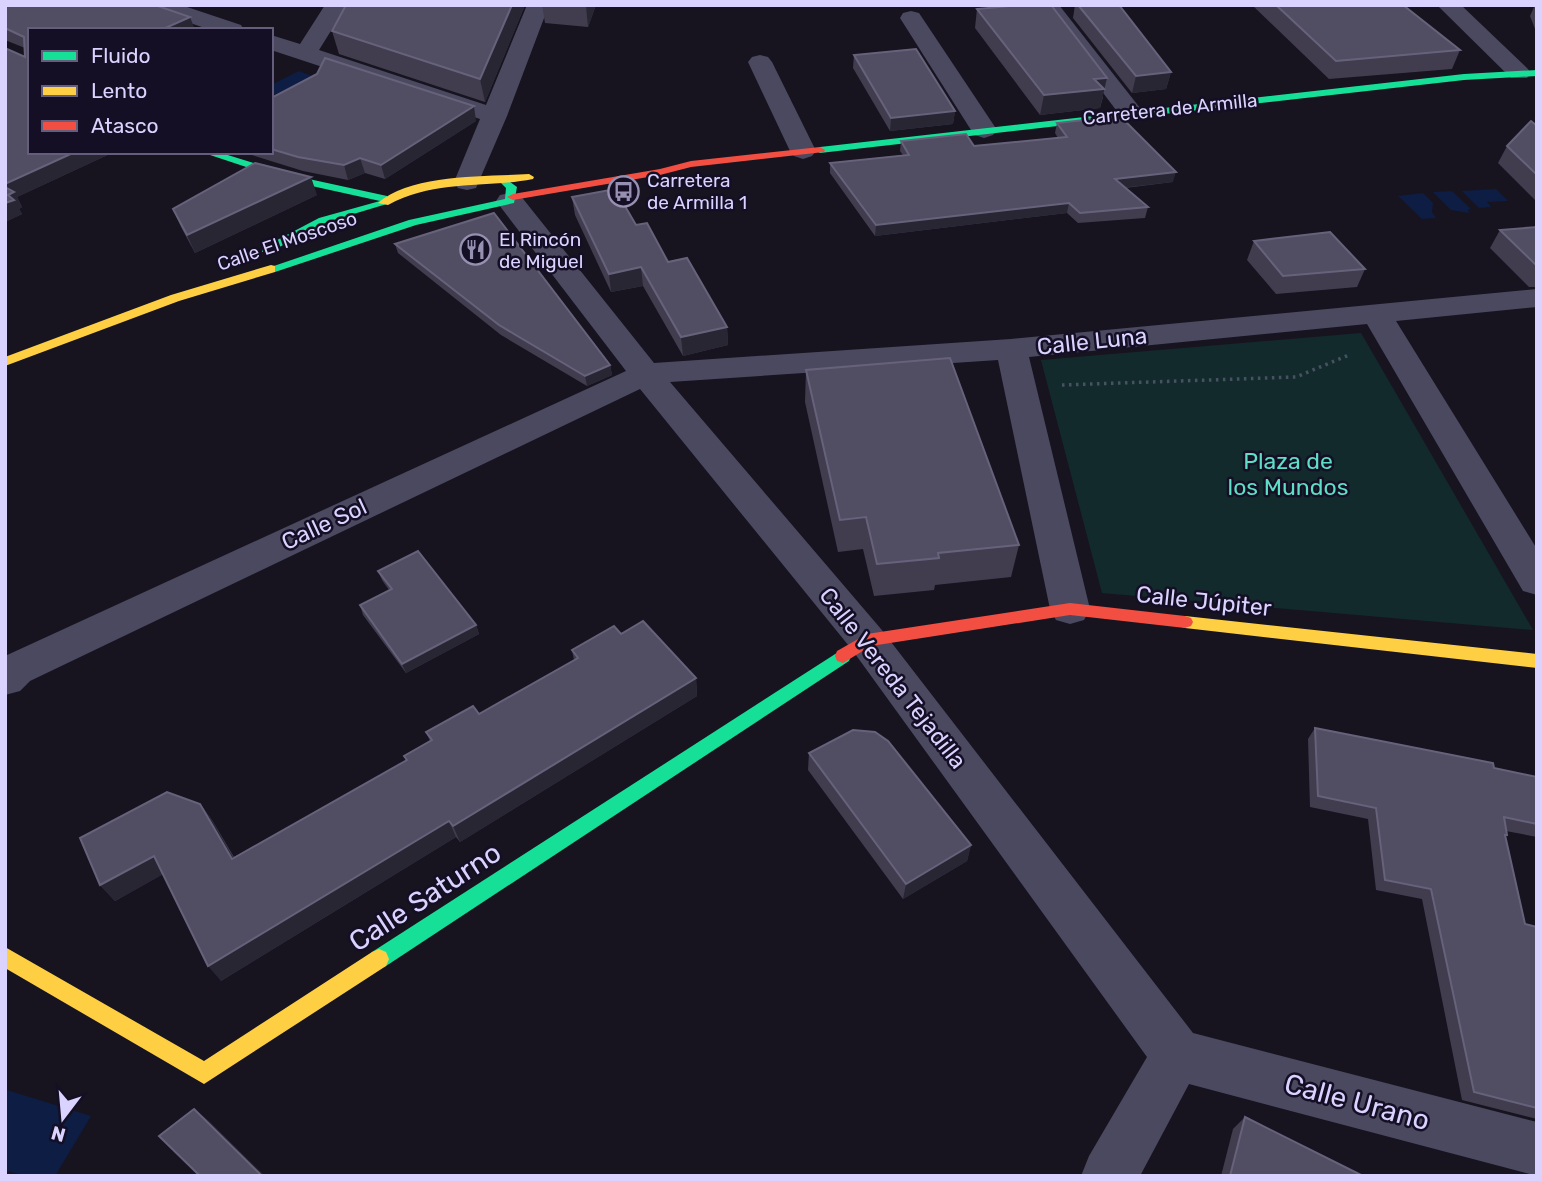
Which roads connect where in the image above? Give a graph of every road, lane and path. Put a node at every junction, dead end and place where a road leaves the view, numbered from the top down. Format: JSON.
{"nodes":[{"id":1,"x":159,"y":5,"type":"edge"},
{"id":2,"x":336,"y":5,"type":"edge"},
{"id":3,"x":538,"y":5,"type":"edge"},
{"id":4,"x":1048,"y":5,"type":"edge"},
{"id":5,"x":1448,"y":5,"type":"edge"},
{"id":6,"x":911,"y":18,"type":"dead end"},
{"id":7,"x":227,"y":28,"type":"edge"},
{"id":8,"x":273,"y":43,"type":"edge"},
{"id":9,"x":305,"y":54,"type":"junction"},
{"id":10,"x":760,"y":62,"type":"dead end"},
{"id":11,"x":1528,"y":73,"type":"edge"},
{"id":12,"x":1131,"y":113,"type":"junction"},
{"id":13,"x":495,"y":116,"type":"junction"},
{"id":14,"x":984,"y":130,"type":"junction"},
{"id":15,"x":803,"y":150,"type":"junction"},
{"id":16,"x":212,"y":154,"type":"edge"},
{"id":17,"x":467,"y":182,"type":"junction"},
{"id":18,"x":509,"y":192,"type":"junction"},
{"id":19,"x":386,"y":201,"type":"junction"},
{"id":20,"x":413,"y":222,"type":"junction"},
{"id":21,"x":174,"y":298,"type":"junction"},
{"id":22,"x":1537,"y":298,"type":"edge"},
{"id":23,"x":1375,"y":312,"type":"junction"},
{"id":24,"x":1394,"y":345,"type":"junction"},
{"id":25,"x":1011,"y":349,"type":"junction"},
{"id":26,"x":5,"y":362,"type":"edge"},
{"id":27,"x":645,"y":374,"type":"junction"},
{"id":28,"x":1019,"y":387,"type":"junction"},
{"id":29,"x":1537,"y":581,"type":"edge"},
{"id":30,"x":1070,"y":609,"type":"junction"},
{"id":31,"x":867,"y":640,"type":"junction"},
{"id":32,"x":1537,"y":661,"type":"edge"},
{"id":33,"x":9,"y":664,"type":"edge"},
{"id":34,"x":5,"y":957,"type":"edge"},
{"id":35,"x":1177,"y":1055,"type":"junction"},
{"id":36,"x":1537,"y":1149,"type":"edge"},
{"id":37,"x":1109,"y":1176,"type":"edge"}],
"edges":[{"from":1,"to":7,"type":"street"},
{"from":2,"to":9,"type":"street"},
{"from":3,"to":13,"type":"street"},
{"from":4,"to":12,"type":"street"},
{"from":5,"to":11,"type":"street"},
{"from":6,"to":14,"type":"street"},
{"from":8,"to":9,"type":"street"},
{"from":9,"to":13,"type":"street"},
{"from":10,"to":15,"type":"street"},
{"from":11,"to":12,"type":"street","name":"Carretera de Armilla"},
{"from":12,"to":14,"type":"street","name":"Carretera de Armilla"},
{"from":13,"to":17,"type":"street"},
{"from":14,"to":15,"type":"street","name":"Carretera de Armilla"},
{"from":15,"to":18,"type":"street","name":"Carretera de Armilla"},
{"from":16,"to":19,"type":"street"},
{"from":17,"to":18,"type":"street","name":"Calle El Moscoso"},
{"from":17,"to":19,"type":"street","name":"Calle El Moscoso"},
{"from":18,"to":20,"type":"street","name":"Calle El Moscoso"},
{"from":18,"to":27,"type":"street","name":"Calle Vereda Tejadilla"},
{"from":19,"to":20,"type":"street"},
{"from":19,"to":21,"type":"street","name":"Calle El Moscoso"},
{"from":20,"to":21,"type":"street","name":"Calle El Moscoso"},
{"from":21,"to":26,"type":"street","name":"Calle El Moscoso"},
{"from":22,"to":23,"type":"street","name":"Calle Luna"},
{"from":23,"to":24,"type":"street"},
{"from":23,"to":25,"type":"street","name":"Calle Luna"},
{"from":24,"to":28,"type":"path"},
{"from":24,"to":29,"type":"street"},
{"from":25,"to":27,"type":"street","name":"Calle Luna"},
{"from":25,"to":28,"type":"street"},
{"from":27,"to":31,"type":"street","name":"Calle Vereda Tejadilla"},
{"from":27,"to":33,"type":"street","name":"Calle Sol"},
{"from":28,"to":30,"type":"street"},
{"from":30,"to":31,"type":"street","name":"Calle Júpiter"},
{"from":30,"to":32,"type":"street","name":"Calle Júpiter"},
{"from":31,"to":34,"type":"street","name":"Calle Saturno"},
{"from":31,"to":35,"type":"street","name":"Calle Vereda Tejadilla"},
{"from":35,"to":36,"type":"street","name":"Calle Urano"},
{"from":35,"to":37,"type":"street"}]}
